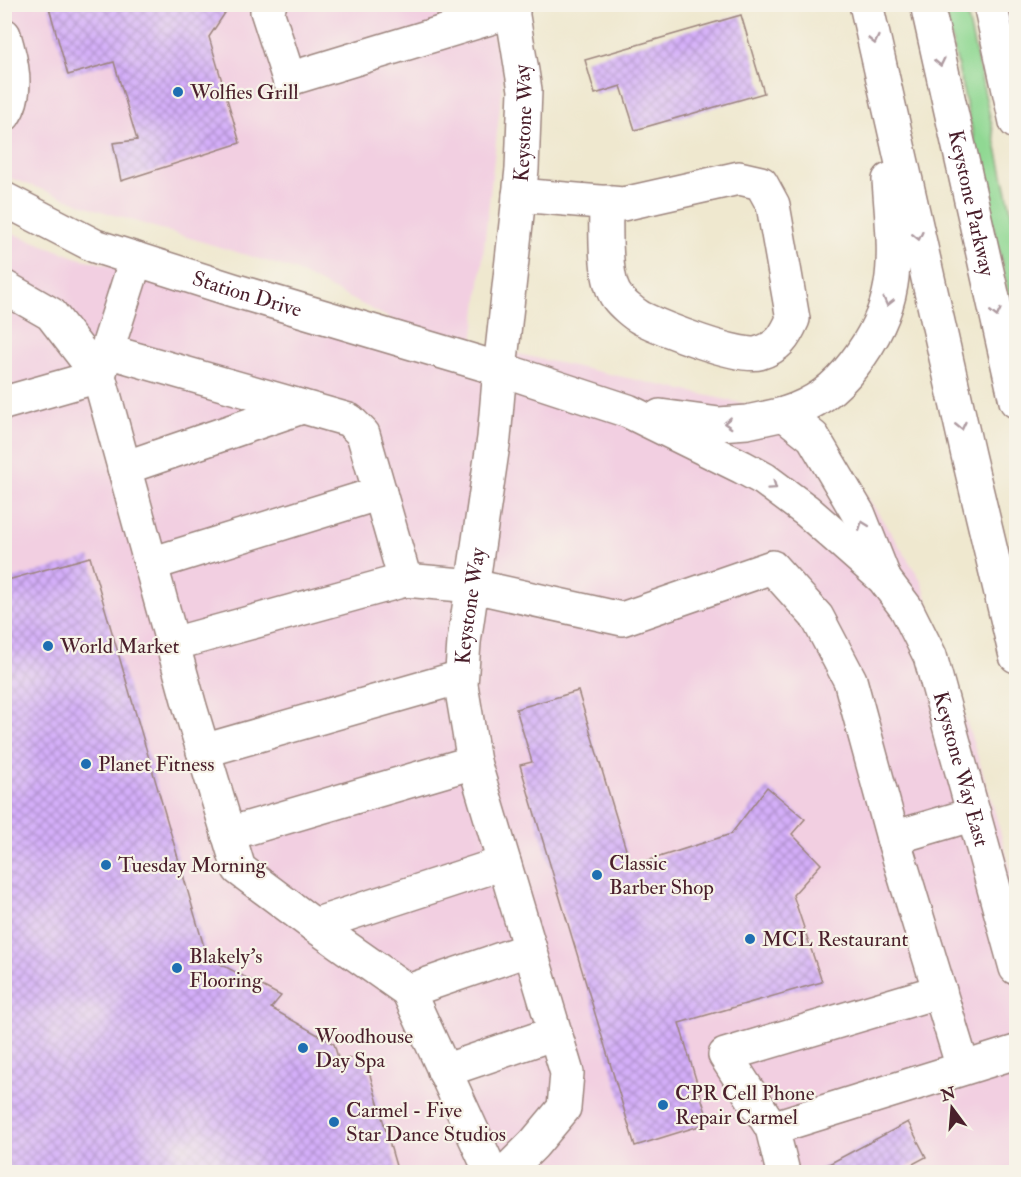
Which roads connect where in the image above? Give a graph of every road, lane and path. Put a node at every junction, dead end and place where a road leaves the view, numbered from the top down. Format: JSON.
{"nodes":[{"id":1,"x":270,"y":4,"type":"edge"},
{"id":2,"x":866,"y":4,"type":"edge"},
{"id":3,"x":927,"y":4,"type":"edge"},
{"id":4,"x":990,"y":4,"type":"edge"},
{"id":5,"x":512,"y":8,"type":"edge"},
{"id":6,"x":5,"y":36,"type":"edge"},
{"id":7,"x":882,"y":76,"type":"junction"},
{"id":8,"x":4,"y":115,"type":"edge"},
{"id":9,"x":1017,"y":122,"type":"edge"},
{"id":10,"x":519,"y":195,"type":"junction"},
{"id":11,"x":4,"y":199,"type":"edge"},
{"id":12,"x":606,"y":202,"type":"junction"},
{"id":13,"x":136,"y":259,"type":"junction"},
{"id":14,"x":4,"y":287,"type":"edge"},
{"id":15,"x":103,"y":364,"type":"junction"},
{"id":16,"x":500,"y":369,"type":"junction"},
{"id":17,"x":1017,"y":401,"type":"edge"},
{"id":18,"x":4,"y":403,"type":"edge"},
{"id":19,"x":302,"y":407,"type":"junction"},
{"id":20,"x":628,"y":411,"type":"junction"},
{"id":21,"x":784,"y":414,"type":"junction"},
{"id":22,"x":124,"y":468,"type":"junction"},
{"id":23,"x":380,"y":493,"type":"junction"},
{"id":24,"x":151,"y":564,"type":"junction"},
{"id":25,"x":884,"y":579,"type":"junction"},
{"id":26,"x":405,"y":580,"type":"junction"},
{"id":27,"x":474,"y":586,"type":"junction"},
{"id":28,"x":173,"y":644,"type":"junction"},
{"id":29,"x":1017,"y":656,"type":"edge"},
{"id":30,"x":461,"y":677,"type":"junction"},
{"id":31,"x":203,"y":751,"type":"junction"},
{"id":32,"x":474,"y":762,"type":"junction"},
{"id":33,"x":974,"y":814,"type":"junction"},
{"id":34,"x":228,"y":834,"type":"junction"},
{"id":35,"x":893,"y":838,"type":"junction"},
{"id":36,"x":504,"y":863,"type":"junction"},
{"id":37,"x":314,"y":925,"type":"junction"},
{"id":38,"x":530,"y":949,"type":"junction"},
{"id":39,"x":1017,"y":968,"type":"edge"},
{"id":40,"x":408,"y":991,"type":"junction"},
{"id":41,"x":940,"y":992,"type":"junction"},
{"id":42,"x":555,"y":1034,"type":"junction"},
{"id":43,"x":1017,"y":1052,"type":"edge"},
{"id":44,"x":963,"y":1068,"type":"junction"},
{"id":45,"x":444,"y":1071,"type":"junction"},
{"id":46,"x":772,"y":1128,"type":"junction"},
{"id":47,"x":491,"y":1173,"type":"edge"},
{"id":48,"x":506,"y":1173,"type":"edge"},
{"id":49,"x":783,"y":1173,"type":"edge"}],
"edges":[{"from":1,"to":5,"type":"main road"},
{"from":2,"to":7,"type":"main road","one_way":true},
{"from":3,"to":17,"type":"main road","name":"Keystone Parkway","one_way":true},
{"from":4,"to":9,"type":"main road"},
{"from":5,"to":10,"type":"main road","name":"Keystone Way"},
{"from":6,"to":8,"type":"main road"},
{"from":7,"to":21,"type":"main road","one_way":true},
{"from":7,"to":29,"type":"main road","one_way":true},
{"from":10,"to":12,"type":"main road"},
{"from":10,"to":16,"type":"main road","name":"Keystone Way"},
{"from":11,"to":13,"type":"main road","name":"Station Drive"},
{"from":12,"to":12,"type":"main road"},
{"from":13,"to":15,"type":"main road"},
{"from":13,"to":16,"type":"main road","name":"Station Drive"},
{"from":14,"to":15,"type":"main road"},
{"from":15,"to":18,"type":"main road"},
{"from":15,"to":19,"type":"main road"},
{"from":15,"to":22,"type":"main road"},
{"from":16,"to":20,"type":"main road","name":"Keystone Way East"},
{"from":16,"to":27,"type":"main road","name":"Keystone Way"},
{"from":19,"to":22,"type":"main road"},
{"from":19,"to":23,"type":"main road"},
{"from":21,"to":20,"type":"main road","name":"Keystone Way East","one_way":true},
{"from":20,"to":25,"type":"main road","name":"Keystone Way East","one_way":true},
{"from":25,"to":21,"type":"main road","name":"Keystone Way East","one_way":true},
{"from":22,"to":24,"type":"main road"},
{"from":23,"to":24,"type":"main road"},
{"from":23,"to":26,"type":"main road"},
{"from":24,"to":28,"type":"main road"},
{"from":25,"to":33,"type":"main road","name":"Keystone Way East"},
{"from":26,"to":27,"type":"main road"},
{"from":26,"to":28,"type":"main road"},
{"from":27,"to":30,"type":"main road","name":"Keystone Way"},
{"from":27,"to":35,"type":"main road"},
{"from":28,"to":31,"type":"main road"},
{"from":30,"to":31,"type":"main road"},
{"from":30,"to":32,"type":"main road","name":"Keystone Way"},
{"from":31,"to":34,"type":"main road"},
{"from":32,"to":34,"type":"main road"},
{"from":32,"to":36,"type":"main road","name":"Keystone Way"},
{"from":33,"to":35,"type":"main road"},
{"from":33,"to":39,"type":"main road","name":"Keystone Way East"},
{"from":34,"to":37,"type":"main road"},
{"from":35,"to":41,"type":"main road"},
{"from":36,"to":37,"type":"main road"},
{"from":36,"to":38,"type":"main road","name":"Keystone Way"},
{"from":37,"to":40,"type":"main road"},
{"from":38,"to":40,"type":"main road"},
{"from":38,"to":42,"type":"main road","name":"Keystone Way"},
{"from":40,"to":45,"type":"main road"},
{"from":41,"to":44,"type":"main road"},
{"from":41,"to":46,"type":"main road"},
{"from":42,"to":45,"type":"main road"},
{"from":42,"to":48,"type":"main road","name":"Keystone Way"},
{"from":43,"to":44,"type":"main road"},
{"from":44,"to":46,"type":"main road"},
{"from":45,"to":47,"type":"main road"},
{"from":46,"to":49,"type":"main road"}]}
